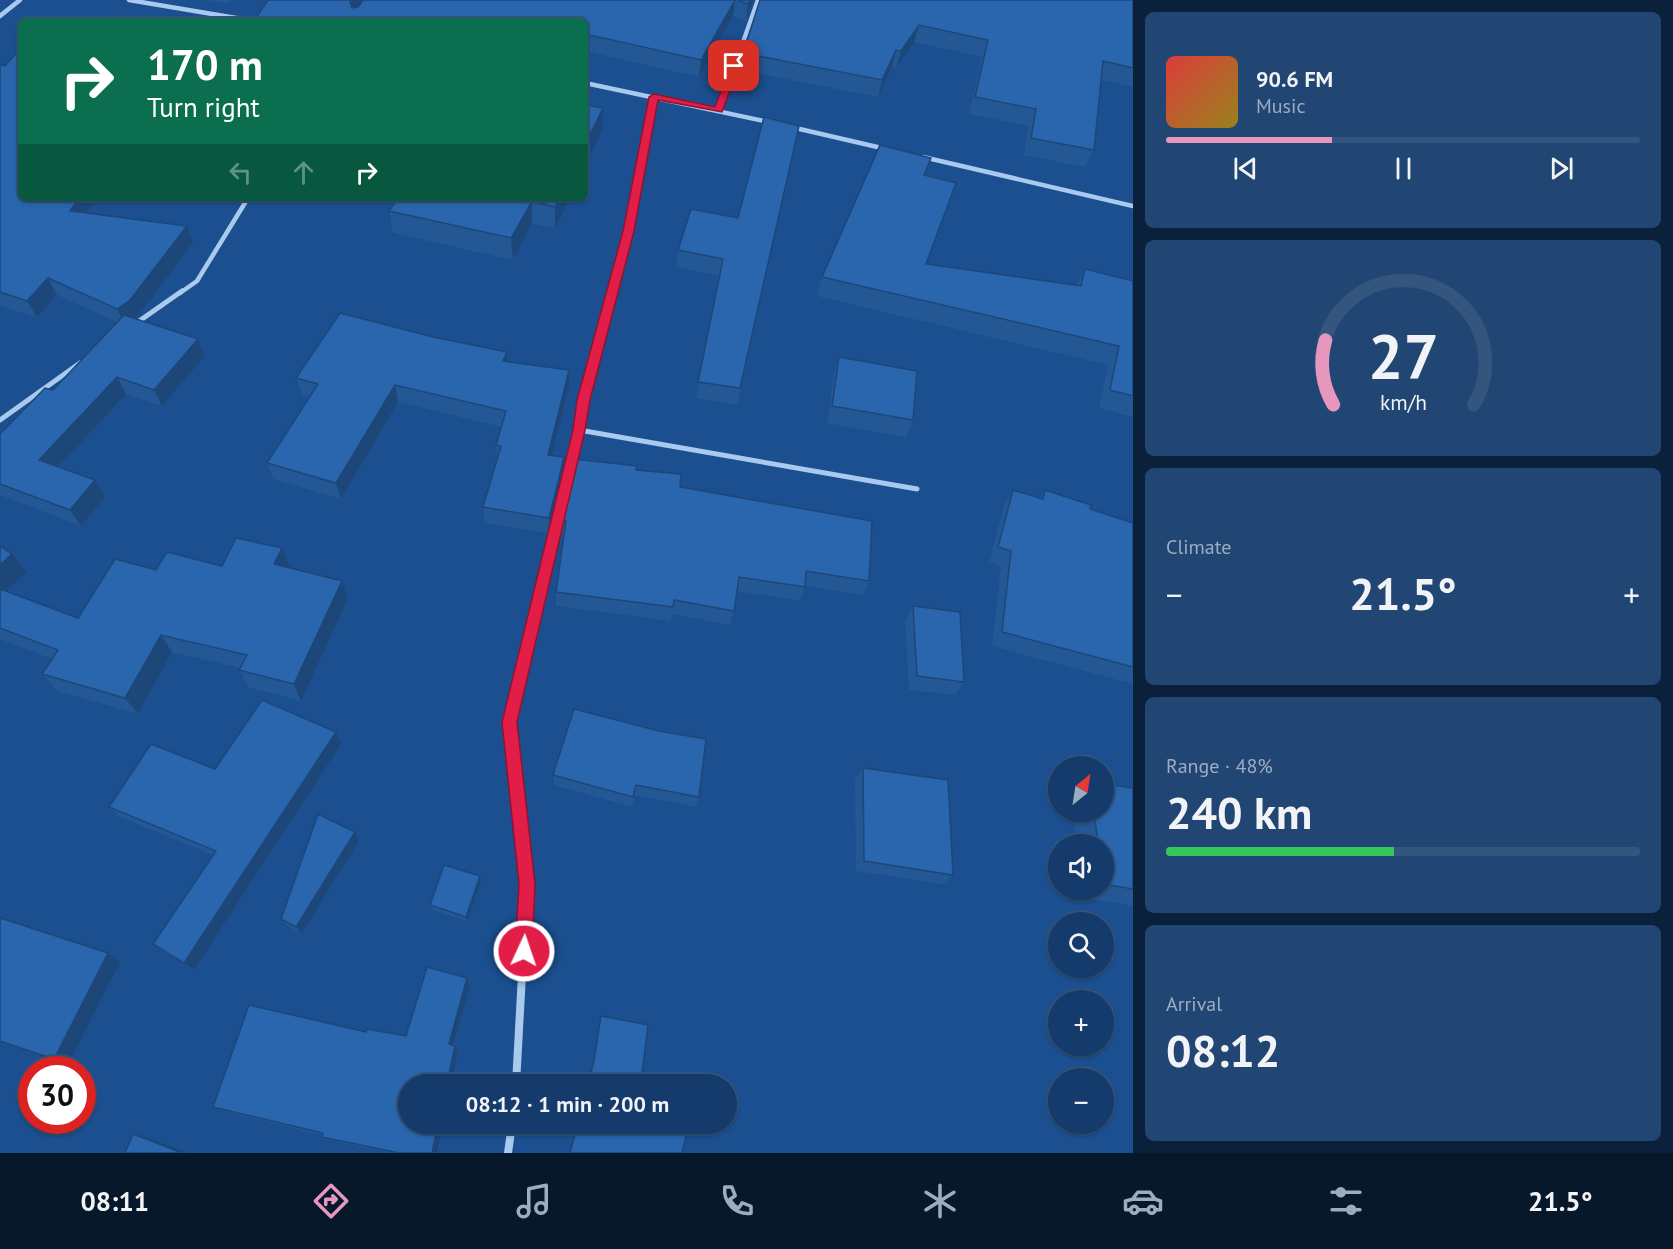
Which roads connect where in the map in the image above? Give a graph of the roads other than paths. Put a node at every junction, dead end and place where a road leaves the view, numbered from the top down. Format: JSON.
{"nodes":[{"id":1,"x":20,"y":0,"type":"edge"},
{"id":2,"x":129,"y":0,"type":"edge"},
{"id":3,"x":758,"y":0,"type":"edge"},
{"id":4,"x":0,"y":16,"type":"edge"},
{"id":5,"x":236,"y":18,"type":"edge"},
{"id":6,"x":588,"y":84,"type":"edge"},
{"id":7,"x":654,"y":97,"type":"junction"},
{"id":8,"x":719,"y":110,"type":"junction"},
{"id":9,"x":776,"y":124,"type":"edge"},
{"id":10,"x":788,"y":126,"type":"edge"},
{"id":11,"x":892,"y":150,"type":"edge"},
{"id":12,"x":915,"y":156,"type":"edge"},
{"id":13,"x":246,"y":201,"type":"edge"},
{"id":14,"x":1133,"y":206,"type":"edge"},
{"id":15,"x":132,"y":327,"type":"edge"},
{"id":16,"x":85,"y":360,"type":"edge"},
{"id":17,"x":0,"y":420,"type":"edge"},
{"id":18,"x":579,"y":430,"type":"junction"},
{"id":19,"x":917,"y":489,"type":"dead end"},
{"id":20,"x":517,"y":1074,"type":"edge"},
{"id":21,"x":511,"y":1134,"type":"edge"},
{"id":22,"x":508,"y":1153,"type":"edge"}],
"edges":[{"from":1,"to":4,"type":"street"},
{"from":2,"to":5,"type":"street"},
{"from":3,"to":8,"type":"street"},
{"from":6,"to":7,"type":"street"},
{"from":7,"to":8,"type":"street"},
{"from":7,"to":18,"type":"street"},
{"from":8,"to":9,"type":"street"},
{"from":10,"to":11,"type":"street"},
{"from":12,"to":14,"type":"street"},
{"from":13,"to":15,"type":"street"},
{"from":16,"to":17,"type":"street"},
{"from":18,"to":19,"type":"street"},
{"from":18,"to":20,"type":"street"},
{"from":21,"to":22,"type":"street"}]}
